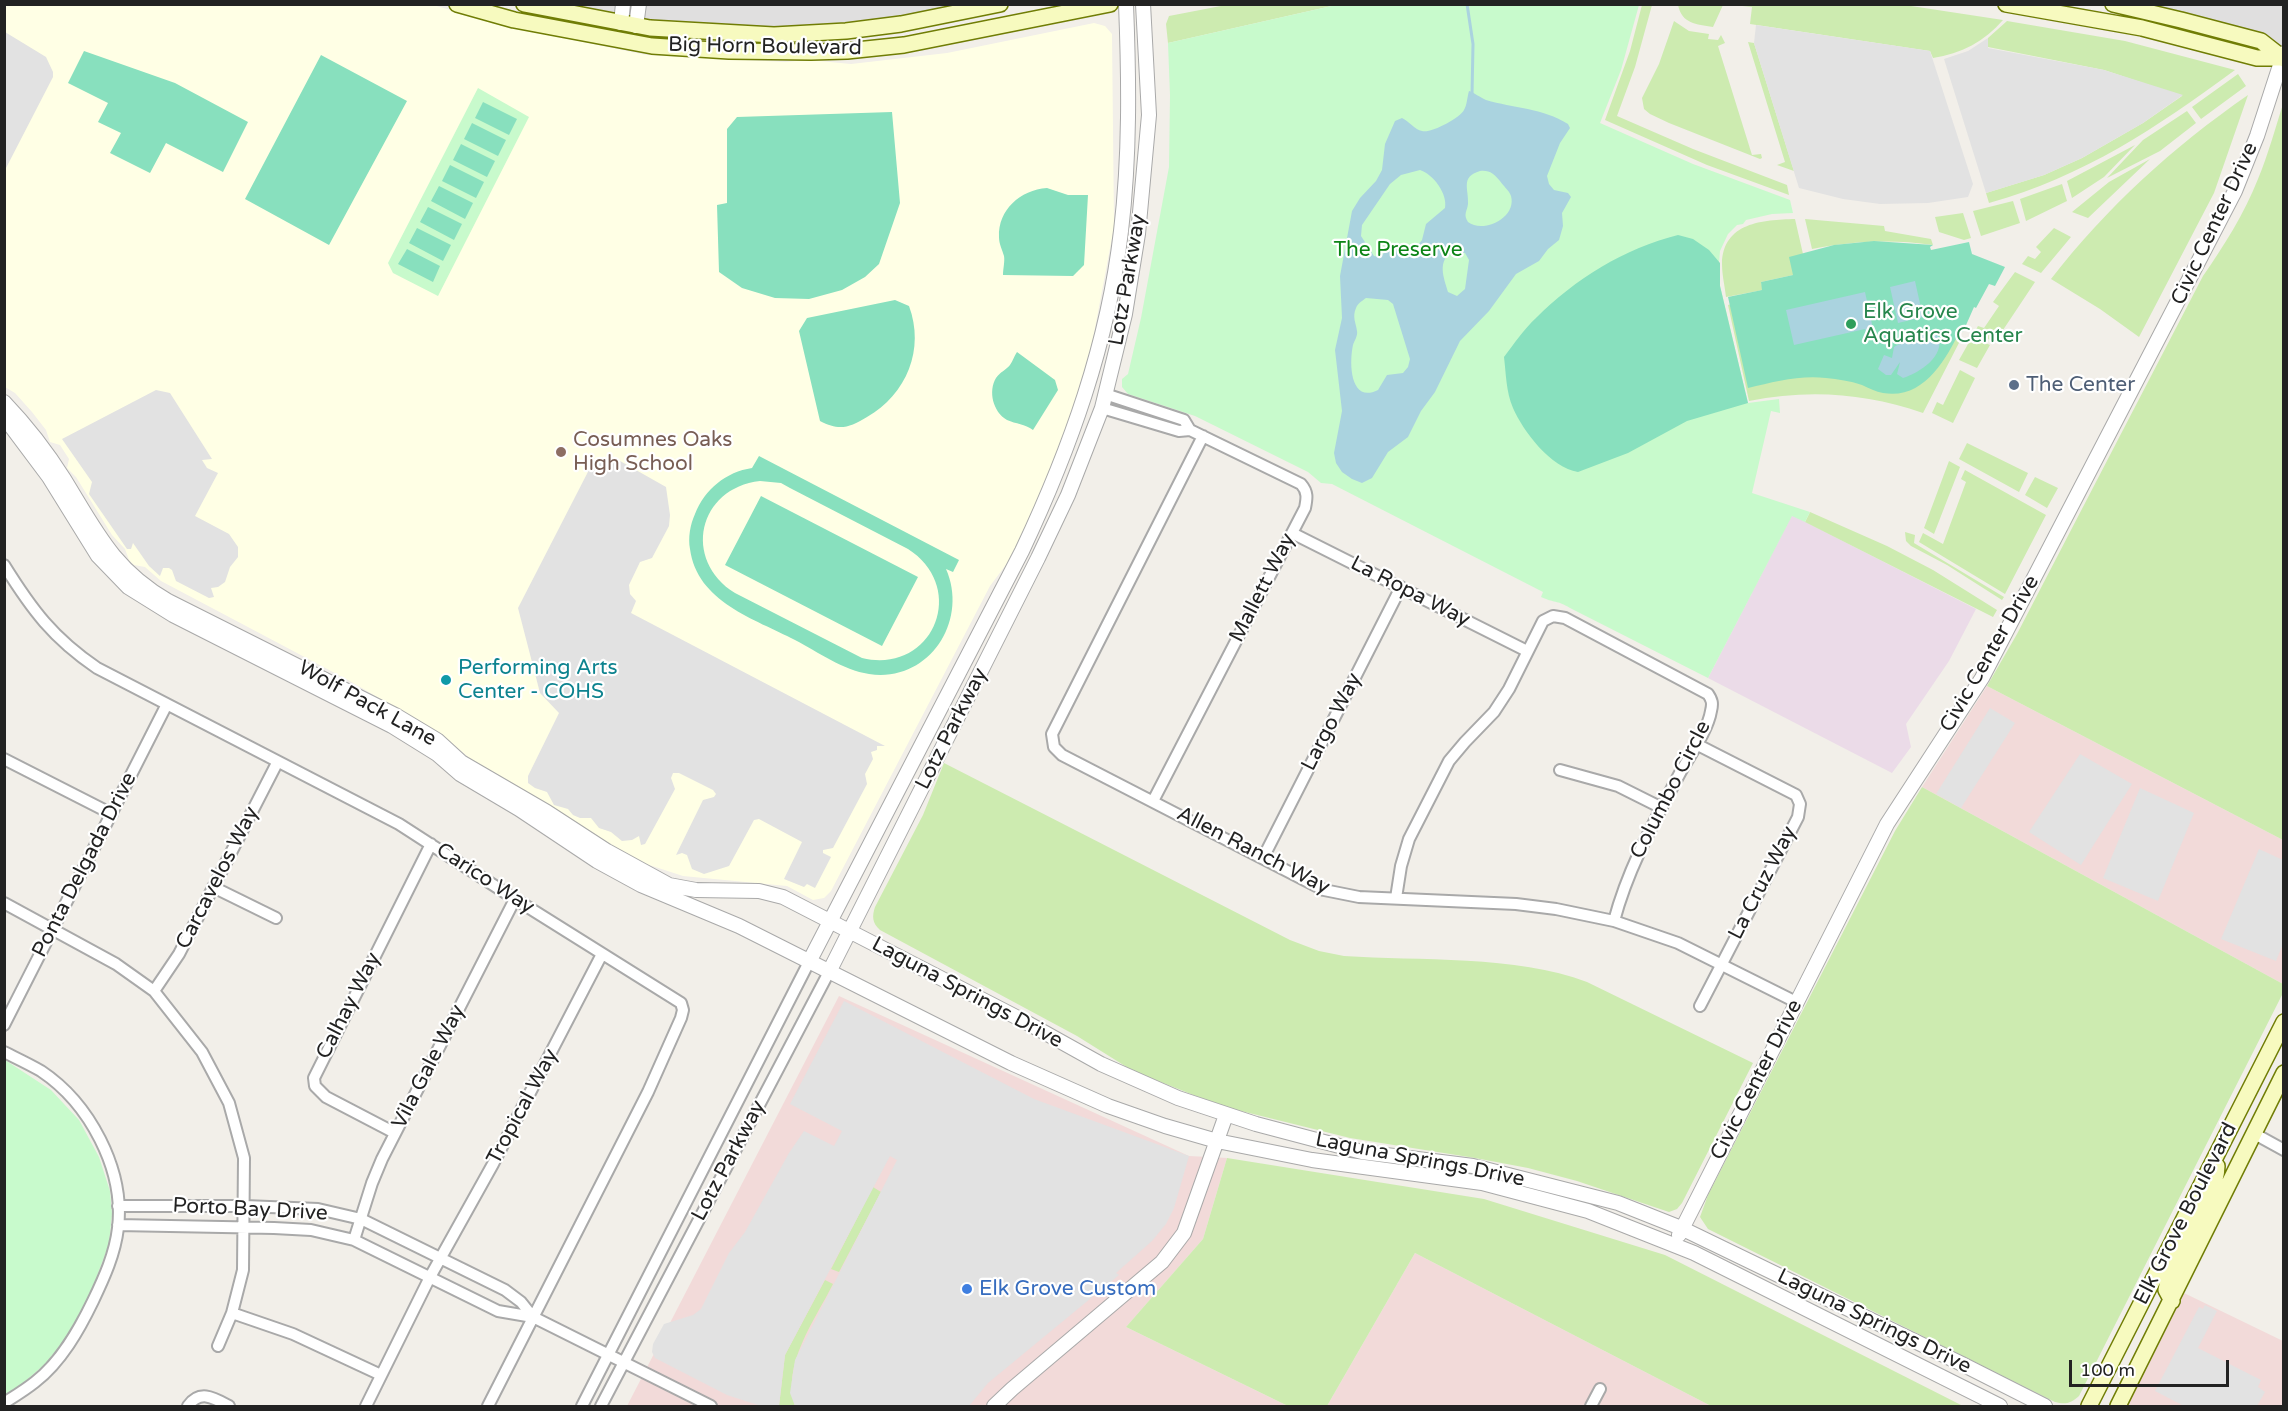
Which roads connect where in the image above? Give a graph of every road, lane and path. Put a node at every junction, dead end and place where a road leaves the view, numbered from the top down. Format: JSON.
{"nodes":[{"id":1,"x":457,"y":4,"type":"edge"},
{"id":2,"x":524,"y":4,"type":"edge"},
{"id":3,"x":623,"y":4,"type":"edge"},
{"id":4,"x":639,"y":4,"type":"edge"},
{"id":5,"x":1000,"y":4,"type":"edge"},
{"id":6,"x":1110,"y":4,"type":"edge"},
{"id":7,"x":1126,"y":4,"type":"edge"},
{"id":8,"x":1143,"y":4,"type":"edge"},
{"id":9,"x":2006,"y":4,"type":"edge"},
{"id":10,"x":2113,"y":4,"type":"edge"},
{"id":11,"x":628,"y":24,"type":"junction"},
{"id":12,"x":2283,"y":57,"type":"edge"},
{"id":13,"x":1105,"y":394,"type":"junction"},
{"id":14,"x":4,"y":402,"type":"edge"},
{"id":15,"x":1102,"y":408,"type":"junction"},
{"id":16,"x":4,"y":417,"type":"edge"},
{"id":17,"x":1190,"y":430,"type":"junction"},
{"id":18,"x":1203,"y":436,"type":"junction"},
{"id":19,"x":1292,"y":533,"type":"junction"},
{"id":20,"x":4,"y":565,"type":"edge"},
{"id":21,"x":1401,"y":587,"type":"junction"},
{"id":22,"x":1527,"y":651,"type":"junction"},
{"id":23,"x":166,"y":706,"type":"junction"},
{"id":24,"x":1696,"y":744,"type":"junction"},
{"id":25,"x":4,"y":759,"type":"edge"},
{"id":26,"x":277,"y":763,"type":"junction"},
{"id":27,"x":1560,"y":770,"type":"dead end"},
{"id":28,"x":1153,"y":801,"type":"junction"},
{"id":29,"x":1662,"y":808,"type":"junction"},
{"id":30,"x":112,"y":814,"type":"junction"},
{"id":31,"x":431,"y":844,"type":"junction"},
{"id":32,"x":1263,"y":858,"type":"junction"},
{"id":33,"x":213,"y":887,"type":"junction"},
{"id":34,"x":1396,"y":898,"type":"junction"},
{"id":35,"x":514,"y":899,"type":"junction"},
{"id":36,"x":4,"y":903,"type":"edge"},
{"id":37,"x":276,"y":918,"type":"dead end"},
{"id":38,"x":1614,"y":921,"type":"junction"},
{"id":39,"x":830,"y":922,"type":"junction"},
{"id":40,"x":54,"y":928,"type":"junction"},
{"id":41,"x":848,"y":932,"type":"junction"},
{"id":42,"x":602,"y":954,"type":"junction"},
{"id":43,"x":809,"y":962,"type":"junction"},
{"id":44,"x":1722,"y":964,"type":"junction"},
{"id":45,"x":829,"y":972,"type":"junction"},
{"id":46,"x":154,"y":991,"type":"junction"},
{"id":47,"x":1796,"y":1002,"type":"junction"},
{"id":48,"x":1700,"y":1006,"type":"dead end"},
{"id":49,"x":2283,"y":1022,"type":"edge"},
{"id":50,"x":4,"y":1025,"type":"edge"},
{"id":51,"x":4,"y":1052,"type":"edge"},
{"id":52,"x":2283,"y":1073,"type":"edge"},
{"id":53,"x":1226,"y":1115,"type":"junction"},
{"id":54,"x":395,"y":1133,"type":"junction"},
{"id":55,"x":2253,"y":1133,"type":"junction"},
{"id":56,"x":1217,"y":1141,"type":"junction"},
{"id":57,"x":2283,"y":1150,"type":"edge"},
{"id":58,"x":2215,"y":1157,"type":"junction"},
{"id":59,"x":118,"y":1206,"type":"junction"},
{"id":60,"x":245,"y":1206,"type":"junction"},
{"id":61,"x":361,"y":1219,"type":"junction"},
{"id":62,"x":118,"y":1225,"type":"junction"},
{"id":63,"x":244,"y":1226,"type":"junction"},
{"id":64,"x":1681,"y":1228,"type":"junction"},
{"id":65,"x":354,"y":1240,"type":"junction"},
{"id":66,"x":1674,"y":1245,"type":"junction"},
{"id":67,"x":441,"y":1257,"type":"junction"},
{"id":68,"x":430,"y":1277,"type":"junction"},
{"id":69,"x":2172,"y":1300,"type":"junction"},
{"id":70,"x":232,"y":1313,"type":"junction"},
{"id":71,"x":533,"y":1317,"type":"junction"},
{"id":72,"x":218,"y":1346,"type":"dead end"},
{"id":73,"x":608,"y":1355,"type":"junction"},
{"id":74,"x":623,"y":1363,"type":"junction"},
{"id":75,"x":381,"y":1375,"type":"junction"},
{"id":76,"x":1600,"y":1389,"type":"dead end"},
{"id":77,"x":4,"y":1402,"type":"edge"},
{"id":78,"x":188,"y":1407,"type":"edge"},
{"id":79,"x":230,"y":1407,"type":"edge"},
{"id":80,"x":366,"y":1407,"type":"edge"},
{"id":81,"x":488,"y":1407,"type":"edge"},
{"id":82,"x":582,"y":1407,"type":"edge"},
{"id":83,"x":601,"y":1407,"type":"edge"},
{"id":84,"x":711,"y":1407,"type":"edge"},
{"id":85,"x":994,"y":1407,"type":"edge"},
{"id":86,"x":1591,"y":1407,"type":"edge"},
{"id":87,"x":2000,"y":1407,"type":"edge"},
{"id":88,"x":2045,"y":1407,"type":"edge"},
{"id":89,"x":2088,"y":1407,"type":"edge"},
{"id":90,"x":2118,"y":1407,"type":"edge"}],
"edges":[{"from":1,"to":6,"type":"main road","name":"Big Horn Boulevard"},
{"from":2,"to":11,"type":"main road","name":"Big Horn Boulevard"},
{"from":3,"to":11,"type":"street"},
{"from":4,"to":11,"type":"street"},
{"from":5,"to":11,"type":"main road","name":"Big Horn Boulevard"},
{"from":7,"to":39,"type":"street","name":"Lotz Parkway"},
{"from":8,"to":13,"type":"street","name":"Lotz Parkway"},
{"from":9,"to":12,"type":"main road"},
{"from":10,"to":12,"type":"main road"},
{"from":12,"to":47,"type":"street","name":"Civic Center Drive"},
{"from":13,"to":15,"type":"street","name":"Lotz Parkway"},
{"from":13,"to":17,"type":"street","name":"Mallett Way"},
{"from":14,"to":39,"type":"street","name":"Wolf Pack Lane"},
{"from":15,"to":17,"type":"street","name":"Mallett Way"},
{"from":15,"to":41,"type":"street","name":"Lotz Parkway"},
{"from":16,"to":43,"type":"street","name":"Wolf Pack Lane"},
{"from":17,"to":18,"type":"street","name":"Mallett Way"},
{"from":18,"to":19,"type":"street","name":"Mallett Way"},
{"from":18,"to":28,"type":"street","name":"Allen Ranch Way"},
{"from":19,"to":21,"type":"street","name":"La Ropa Way"},
{"from":19,"to":28,"type":"street","name":"Mallett Way"},
{"from":20,"to":23,"type":"street","name":"Carico Way"},
{"from":21,"to":22,"type":"street","name":"La Ropa Way"},
{"from":21,"to":32,"type":"street","name":"Largo Way"},
{"from":22,"to":24,"type":"street","name":"Columbo Circle"},
{"from":22,"to":34,"type":"street","name":"Columbo Circle"},
{"from":23,"to":26,"type":"street","name":"Carico Way"},
{"from":23,"to":30,"type":"street","name":"Ponta Delgada Drive"},
{"from":24,"to":29,"type":"street","name":"Columbo Circle"},
{"from":24,"to":44,"type":"street","name":"La Cruz Way"},
{"from":25,"to":30,"type":"street"},
{"from":26,"to":31,"type":"street","name":"Carico Way"},
{"from":26,"to":33,"type":"street","name":"Carcavelos Way"},
{"from":27,"to":29,"type":"street"},
{"from":28,"to":32,"type":"street","name":"Allen Ranch Way"},
{"from":29,"to":38,"type":"street","name":"Columbo Circle"},
{"from":30,"to":40,"type":"street","name":"Ponta Delgada Drive"},
{"from":31,"to":35,"type":"street","name":"Carico Way"},
{"from":31,"to":54,"type":"street","name":"Calhay Way"},
{"from":32,"to":34,"type":"street","name":"Allen Ranch Way"},
{"from":33,"to":37,"type":"street"},
{"from":33,"to":46,"type":"street","name":"Carcavelos Way"},
{"from":34,"to":38,"type":"street","name":"Allen Ranch Way"},
{"from":35,"to":42,"type":"street","name":"Carico Way"},
{"from":35,"to":54,"type":"street","name":"Vila Gale Way"},
{"from":36,"to":40,"type":"street"},
{"from":38,"to":44,"type":"street","name":"Allen Ranch Way"},
{"from":39,"to":41,"type":"street","name":"Laguna Springs Drive"},
{"from":39,"to":43,"type":"street","name":"Lotz Parkway"},
{"from":40,"to":46,"type":"street"},
{"from":40,"to":50,"type":"street","name":"Ponta Delgada Drive"},
{"from":41,"to":45,"type":"street","name":"Lotz Parkway"},
{"from":41,"to":53,"type":"street","name":"Laguna Springs Drive"},
{"from":42,"to":67,"type":"street","name":"Tropical Way"},
{"from":42,"to":71,"type":"street","name":"Carico Way"},
{"from":43,"to":45,"type":"street","name":"Laguna Springs Drive"},
{"from":43,"to":73,"type":"street","name":"Lotz Parkway"},
{"from":44,"to":47,"type":"street","name":"Allen Ranch Way"},
{"from":44,"to":48,"type":"street","name":"La Cruz Way"},
{"from":45,"to":56,"type":"street","name":"Laguna Springs Drive"},
{"from":45,"to":74,"type":"street","name":"Lotz Parkway"},
{"from":46,"to":60,"type":"street"},
{"from":47,"to":64,"type":"street","name":"Civic Center Drive"},
{"from":49,"to":58,"type":"main road","name":"Elk Grove Boulevard"},
{"from":51,"to":59,"type":"street"},
{"from":52,"to":55,"type":"main road","name":"Elk Grove Boulevard"},
{"from":53,"to":56,"type":"street"},
{"from":53,"to":64,"type":"street","name":"Laguna Springs Drive"},
{"from":54,"to":61,"type":"street","name":"Vila Gale Way"},
{"from":55,"to":57,"type":"street"},
{"from":55,"to":69,"type":"main road","name":"Elk Grove Boulevard"},
{"from":56,"to":66,"type":"street","name":"Laguna Springs Drive"},
{"from":56,"to":85,"type":"street"},
{"from":58,"to":69,"type":"main road"},
{"from":58,"to":89,"type":"main road","name":"Elk Grove Boulevard"},
{"from":59,"to":60,"type":"street","name":"Porto Bay Drive"},
{"from":59,"to":62,"type":"street"},
{"from":60,"to":61,"type":"street","name":"Porto Bay Drive"},
{"from":60,"to":63,"type":"street"},
{"from":61,"to":65,"type":"street","name":"Vila Gale Way"},
{"from":61,"to":67,"type":"street","name":"Porto Bay Drive"},
{"from":62,"to":63,"type":"street","name":"Porto Bay Drive"},
{"from":62,"to":77,"type":"street"},
{"from":63,"to":65,"type":"street","name":"Porto Bay Drive"},
{"from":63,"to":70,"type":"street"},
{"from":64,"to":66,"type":"street","name":"Civic Center Drive"},
{"from":64,"to":88,"type":"street","name":"Laguna Springs Drive"},
{"from":65,"to":68,"type":"street","name":"Porto Bay Drive"},
{"from":66,"to":87,"type":"street","name":"Laguna Springs Drive"},
{"from":67,"to":68,"type":"street","name":"Tropical Way"},
{"from":67,"to":71,"type":"street","name":"Porto Bay Drive"},
{"from":68,"to":71,"type":"street","name":"Porto Bay Drive"},
{"from":68,"to":75,"type":"street","name":"Tropical Way"},
{"from":69,"to":90,"type":"main road","name":"Elk Grove Boulevard"},
{"from":70,"to":72,"type":"street"},
{"from":70,"to":75,"type":"street"},
{"from":71,"to":73,"type":"street","name":"Porto Bay Drive"},
{"from":71,"to":81,"type":"street"},
{"from":73,"to":74,"type":"street","name":"Porto Bay Drive"},
{"from":73,"to":82,"type":"street","name":"Lotz Parkway"},
{"from":74,"to":83,"type":"street","name":"Lotz Parkway"},
{"from":74,"to":84,"type":"street","name":"Porto Bay Drive"},
{"from":75,"to":80,"type":"street","name":"Tropical Way"},
{"from":76,"to":86,"type":"street"},
{"from":78,"to":79,"type":"street"}]}
